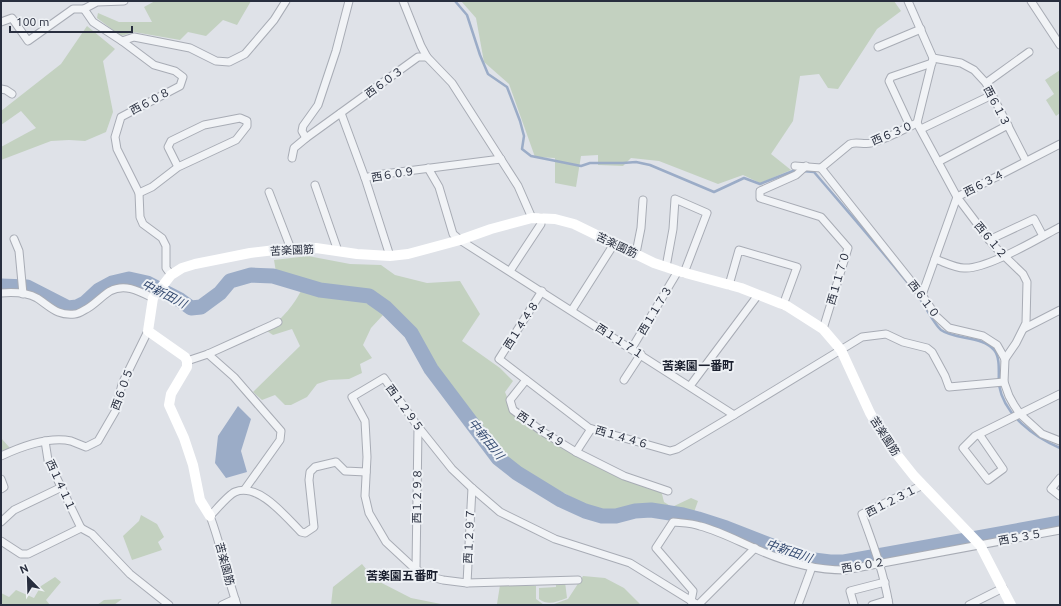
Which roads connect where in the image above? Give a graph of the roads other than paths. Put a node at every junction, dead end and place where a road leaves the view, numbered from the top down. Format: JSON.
{"nodes":[{"id":1,"x":124,"y":1,"type":"edge"},
{"id":2,"x":286,"y":1,"type":"edge"},
{"id":3,"x":349,"y":1,"type":"edge"},
{"id":4,"x":403,"y":1,"type":"edge"},
{"id":5,"x":908,"y":1,"type":"edge"},
{"id":6,"x":1031,"y":1,"type":"edge"},
{"id":7,"x":84,"y":9,"type":"junction"},
{"id":8,"x":1,"y":22,"type":"edge"},
{"id":9,"x":921,"y":30,"type":"junction"},
{"id":10,"x":122,"y":41,"type":"junction"},
{"id":11,"x":1060,"y":45,"type":"edge"},
{"id":12,"x":878,"y":47,"type":"dead end"},
{"id":13,"x":1029,"y":52,"type":"dead end"},
{"id":14,"x":427,"y":57,"type":"junction"},
{"id":15,"x":932,"y":61,"type":"junction"},
{"id":16,"x":986,"y":83,"type":"junction"},
{"id":17,"x":1,"y":89,"type":"edge"},
{"id":18,"x":12,"y":94,"type":"dead end"},
{"id":19,"x":992,"y":95,"type":"junction"},
{"id":20,"x":341,"y":113,"type":"junction"},
{"id":21,"x":916,"y":126,"type":"junction"},
{"id":22,"x":1008,"y":126,"type":"junction"},
{"id":23,"x":306,"y":138,"type":"junction"},
{"id":24,"x":1060,"y":144,"type":"edge"},
{"id":25,"x":292,"y":158,"type":"dead end"},
{"id":26,"x":501,"y":159,"type":"junction"},
{"id":27,"x":1026,"y":161,"type":"junction"},
{"id":28,"x":938,"y":162,"type":"junction"},
{"id":29,"x":795,"y":166,"type":"dead end"},
{"id":30,"x":178,"y":167,"type":"junction"},
{"id":31,"x":428,"y":168,"type":"junction"},
{"id":32,"x":805,"y":168,"type":"junction"},
{"id":33,"x":821,"y":168,"type":"junction"},
{"id":34,"x":365,"y":178,"type":"junction"},
{"id":35,"x":315,"y":185,"type":"dead end"},
{"id":36,"x":269,"y":192,"type":"dead end"},
{"id":37,"x":138,"y":193,"type":"junction"},
{"id":38,"x":957,"y":197,"type":"junction"},
{"id":39,"x":643,"y":200,"type":"dead end"},
{"id":40,"x":537,"y":218,"type":"junction"},
{"id":41,"x":1060,"y":227,"type":"edge"},
{"id":42,"x":1043,"y":236,"type":"junction"},
{"id":43,"x":14,"y":239,"type":"dead end"},
{"id":44,"x":460,"y":240,"type":"junction"},
{"id":45,"x":989,"y":240,"type":"junction"},
{"id":46,"x":614,"y":244,"type":"junction"},
{"id":47,"x":291,"y":249,"type":"junction"},
{"id":48,"x":338,"y":251,"type":"junction"},
{"id":49,"x":636,"y":253,"type":"junction"},
{"id":50,"x":390,"y":256,"type":"junction"},
{"id":51,"x":1003,"y":256,"type":"junction"},
{"id":52,"x":935,"y":259,"type":"junction"},
{"id":53,"x":666,"y":267,"type":"junction"},
{"id":54,"x":510,"y":271,"type":"junction"},
{"id":55,"x":681,"y":272,"type":"junction"},
{"id":56,"x":171,"y":275,"type":"junction"},
{"id":57,"x":729,"y":285,"type":"junction"},
{"id":58,"x":22,"y":292,"type":"junction"},
{"id":59,"x":157,"y":292,"type":"junction"},
{"id":60,"x":542,"y":292,"type":"junction"},
{"id":61,"x":1,"y":293,"type":"edge"},
{"id":62,"x":922,"y":294,"type":"junction"},
{"id":63,"x":758,"y":295,"type":"junction"},
{"id":64,"x":784,"y":305,"type":"junction"},
{"id":65,"x":572,"y":310,"type":"junction"},
{"id":66,"x":1060,"y":310,"type":"edge"},
{"id":67,"x":278,"y":322,"type":"dead end"},
{"id":68,"x":823,"y":328,"type":"junction"},
{"id":69,"x":1025,"y":328,"type":"junction"},
{"id":70,"x":148,"y":330,"type":"junction"},
{"id":71,"x":632,"y":348,"type":"junction"},
{"id":72,"x":841,"y":350,"type":"junction"},
{"id":73,"x":208,"y":354,"type":"junction"},
{"id":74,"x":641,"y":354,"type":"junction"},
{"id":75,"x":1005,"y":358,"type":"junction"},
{"id":76,"x":499,"y":359,"type":"joint"},
{"id":77,"x":187,"y":361,"type":"junction"},
{"id":78,"x":526,"y":380,"type":"junction"},
{"id":79,"x":624,"y":380,"type":"dead end"},
{"id":80,"x":1001,"y":383,"type":"junction"},
{"id":81,"x":690,"y":386,"type":"junction"},
{"id":82,"x":1060,"y":394,"type":"edge"},
{"id":83,"x":734,"y":415,"type":"junction"},
{"id":84,"x":1017,"y":415,"type":"junction"},
{"id":85,"x":416,"y":424,"type":"junction"},
{"id":86,"x":591,"y":429,"type":"junction"},
{"id":87,"x":979,"y":434,"type":"junction"},
{"id":88,"x":46,"y":441,"type":"junction"},
{"id":89,"x":1060,"y":441,"type":"edge"},
{"id":90,"x":576,"y":452,"type":"junction"},
{"id":91,"x":1,"y":456,"type":"edge"},
{"id":92,"x":366,"y":472,"type":"junction"},
{"id":93,"x":1060,"y":478,"type":"edge"},
{"id":94,"x":1,"y":479,"type":"edge"},
{"id":95,"x":923,"y":485,"type":"junction"},
{"id":96,"x":62,"y":487,"type":"junction"},
{"id":97,"x":472,"y":488,"type":"junction"},
{"id":98,"x":1,"y":489,"type":"edge"},
{"id":99,"x":245,"y":489,"type":"junction"},
{"id":100,"x":668,"y":491,"type":"dead end"},
{"id":101,"x":1060,"y":496,"type":"edge"},
{"id":102,"x":210,"y":516,"type":"junction"},
{"id":103,"x":1,"y":522,"type":"edge"},
{"id":104,"x":81,"y":528,"type":"junction"},
{"id":105,"x":1060,"y":530,"type":"edge"},
{"id":106,"x":1,"y":541,"type":"edge"},
{"id":107,"x":979,"y":543,"type":"junction"},
{"id":108,"x":755,"y":548,"type":"junction"},
{"id":109,"x":880,"y":563,"type":"junction"},
{"id":110,"x":812,"y":567,"type":"junction"},
{"id":111,"x":416,"y":568,"type":"junction"},
{"id":112,"x":578,"y":580,"type":"dead end"},
{"id":113,"x":885,"y":582,"type":"junction"},
{"id":114,"x":467,"y":583,"type":"junction"},
{"id":115,"x":1003,"y":588,"type":"junction"},
{"id":116,"x":691,"y":600,"type":"junction"},
{"id":117,"x":236,"y":602,"type":"edge"},
{"id":118,"x":888,"y":603,"type":"edge"},
{"id":119,"x":169,"y":605,"type":"edge"},
{"id":120,"x":222,"y":605,"type":"edge"},
{"id":121,"x":698,"y":605,"type":"edge"},
{"id":122,"x":798,"y":605,"type":"edge"},
{"id":123,"x":854,"y":605,"type":"edge"},
{"id":124,"x":872,"y":605,"type":"edge"},
{"id":125,"x":969,"y":605,"type":"edge"},
{"id":126,"x":1011,"y":605,"type":"edge"}],
"edges":[{"from":1,"to":7,"type":"street"},
{"from":2,"to":10,"type":"street"},
{"from":3,"to":23,"type":"street"},
{"from":4,"to":14,"type":"street"},
{"from":5,"to":9,"type":"street"},
{"from":6,"to":11,"type":"street"},
{"from":7,"to":8,"type":"street"},
{"from":7,"to":10,"type":"street"},
{"from":9,"to":12,"type":"street"},
{"from":9,"to":15,"type":"street"},
{"from":10,"to":37,"type":"street","name":"西６０８"},
{"from":13,"to":16,"type":"street"},
{"from":14,"to":20,"type":"street","name":"西６０３"},
{"from":14,"to":26,"type":"street"},
{"from":15,"to":16,"type":"street","name":"西６１３"},
{"from":15,"to":21,"type":"street","name":"西６３０"},
{"from":15,"to":21,"type":"street","name":"西６１２"},
{"from":16,"to":19,"type":"street","name":"西６１３"},
{"from":17,"to":18,"type":"street"},
{"from":19,"to":21,"type":"street"},
{"from":19,"to":22,"type":"street","name":"西６１３"},
{"from":20,"to":23,"type":"street","name":"西６０３"},
{"from":20,"to":34,"type":"street"},
{"from":21,"to":28,"type":"street","name":"西６１２"},
{"from":21,"to":33,"type":"street","name":"西６３０"},
{"from":22,"to":27,"type":"street","name":"西６１３"},
{"from":22,"to":28,"type":"street"},
{"from":23,"to":25,"type":"street","name":"西６０３"},
{"from":24,"to":27,"type":"street","name":"西６３４"},
{"from":26,"to":31,"type":"street","name":"西６０９"},
{"from":26,"to":40,"type":"street"},
{"from":27,"to":38,"type":"street","name":"西６３４"},
{"from":28,"to":38,"type":"street","name":"西６１２"},
{"from":29,"to":32,"type":"street"},
{"from":30,"to":30,"type":"street"},
{"from":30,"to":37,"type":"street"},
{"from":31,"to":34,"type":"street","name":"西６０９"},
{"from":31,"to":44,"type":"street"},
{"from":32,"to":33,"type":"street"},
{"from":32,"to":68,"type":"street","name":"西１１７０"},
{"from":33,"to":62,"type":"street","name":"西６１０"},
{"from":34,"to":50,"type":"street","name":"西６０９"},
{"from":35,"to":48,"type":"street"},
{"from":36,"to":47,"type":"street"},
{"from":37,"to":56,"type":"street","name":"西６０８"},
{"from":38,"to":45,"type":"street","name":"西６１２"},
{"from":38,"to":52,"type":"street","name":"西６３４"},
{"from":39,"to":49,"type":"street"},
{"from":40,"to":44,"type":"street","name":"苦楽園筋"},
{"from":40,"to":46,"type":"street","name":"苦楽園筋"},
{"from":40,"to":54,"type":"street"},
{"from":41,"to":42,"type":"street"},
{"from":42,"to":45,"type":"street"},
{"from":42,"to":51,"type":"street"},
{"from":43,"to":58,"type":"street"},
{"from":44,"to":50,"type":"street","name":"苦楽園筋"},
{"from":44,"to":54,"type":"street","name":"西１１７１"},
{"from":45,"to":51,"type":"street","name":"西６１２"},
{"from":46,"to":49,"type":"street","name":"苦楽園筋"},
{"from":46,"to":65,"type":"street"},
{"from":47,"to":48,"type":"street","name":"苦楽園筋"},
{"from":47,"to":56,"type":"street","name":"苦楽園筋"},
{"from":48,"to":50,"type":"street","name":"苦楽園筋"},
{"from":49,"to":53,"type":"street","name":"苦楽園筋"},
{"from":51,"to":52,"type":"street"},
{"from":51,"to":69,"type":"street","name":"西６１２"},
{"from":52,"to":62,"type":"street","name":"西６３４"},
{"from":53,"to":55,"type":"street","name":"苦楽園筋"},
{"from":53,"to":55,"type":"street","name":"西１１７３"},
{"from":54,"to":60,"type":"street","name":"西１１７１"},
{"from":55,"to":57,"type":"street","name":"苦楽園筋"},
{"from":55,"to":71,"type":"street","name":"西１１７３"},
{"from":56,"to":59,"type":"street","name":"苦楽園筋"},
{"from":57,"to":63,"type":"street","name":"苦楽園筋"},
{"from":57,"to":64,"type":"street"},
{"from":58,"to":59,"type":"street"},
{"from":58,"to":61,"type":"street"},
{"from":59,"to":70,"type":"street"},
{"from":60,"to":65,"type":"street","name":"西１１７１"},
{"from":60,"to":76,"type":"street","name":"西１４４８"},
{"from":62,"to":75,"type":"street","name":"西６１０"},
{"from":63,"to":64,"type":"street","name":"苦楽園筋"},
{"from":63,"to":81,"type":"street"},
{"from":64,"to":68,"type":"street","name":"苦楽園筋"},
{"from":65,"to":71,"type":"street","name":"西１１７１"},
{"from":66,"to":69,"type":"street"},
{"from":67,"to":73,"type":"street"},
{"from":68,"to":72,"type":"street","name":"苦楽園筋"},
{"from":69,"to":75,"type":"street","name":"西６１２"},
{"from":70,"to":77,"type":"street"},
{"from":70,"to":88,"type":"street","name":"西６０５"},
{"from":71,"to":74,"type":"street","name":"西１１７１"},
{"from":72,"to":80,"type":"street"},
{"from":72,"to":83,"type":"street"},
{"from":72,"to":95,"type":"street","name":"苦楽園筋"},
{"from":73,"to":77,"type":"street"},
{"from":73,"to":99,"type":"street"},
{"from":74,"to":79,"type":"street"},
{"from":74,"to":81,"type":"street","name":"西１１７１"},
{"from":75,"to":80,"type":"street"},
{"from":76,"to":78,"type":"street","name":"西１４４６"},
{"from":77,"to":102,"type":"street","name":"苦楽園筋"},
{"from":78,"to":86,"type":"street","name":"西１４４６"},
{"from":78,"to":90,"type":"street","name":"西１４４９"},
{"from":80,"to":84,"type":"street"},
{"from":81,"to":83,"type":"street","name":"西１１７１"},
{"from":82,"to":84,"type":"street"},
{"from":83,"to":86,"type":"street","name":"西１４４６"},
{"from":84,"to":87,"type":"street"},
{"from":84,"to":89,"type":"street"},
{"from":85,"to":92,"type":"street","name":"西１２９５"},
{"from":85,"to":97,"type":"street","name":"西１２９５"},
{"from":85,"to":111,"type":"street","name":"西１２９８"},
{"from":86,"to":90,"type":"street","name":"西１４４９"},
{"from":87,"to":87,"type":"street"},
{"from":88,"to":91,"type":"street","name":"西６０５"},
{"from":88,"to":96,"type":"street","name":"西１４１１"},
{"from":90,"to":100,"type":"street"},
{"from":92,"to":99,"type":"street"},
{"from":92,"to":111,"type":"street","name":"西１２９５"},
{"from":93,"to":101,"type":"street"},
{"from":94,"to":98,"type":"street"},
{"from":95,"to":107,"type":"street","name":"苦楽園筋"},
{"from":95,"to":109,"type":"street","name":"西１２３１"},
{"from":96,"to":103,"type":"street"},
{"from":96,"to":104,"type":"street","name":"西１４１１"},
{"from":97,"to":114,"type":"street","name":"西１２９７"},
{"from":97,"to":116,"type":"street","name":"西１２９５"},
{"from":99,"to":102,"type":"street"},
{"from":102,"to":117,"type":"street","name":"苦楽園筋"},
{"from":104,"to":106,"type":"street"},
{"from":104,"to":119,"type":"street"},
{"from":105,"to":107,"type":"street","name":"西５３５"},
{"from":107,"to":109,"type":"street","name":"西６０２"},
{"from":107,"to":115,"type":"street"},
{"from":108,"to":110,"type":"street","name":"西６０２"},
{"from":108,"to":116,"type":"street","name":"西６０２"},
{"from":108,"to":121,"type":"street"},
{"from":109,"to":110,"type":"street","name":"西６０２"},
{"from":109,"to":113,"type":"street","name":"西１２３１"},
{"from":110,"to":122,"type":"street"},
{"from":111,"to":114,"type":"street","name":"西１２９５"},
{"from":112,"to":114,"type":"street","name":"西１２９５"},
{"from":113,"to":118,"type":"street","name":"西１２３１"},
{"from":113,"to":123,"type":"street"},
{"from":115,"to":125,"type":"street"},
{"from":115,"to":126,"type":"street"},
{"from":116,"to":121,"type":"street","name":"西１２９５"},
{"from":117,"to":120,"type":"street"},
{"from":118,"to":124,"type":"street"}]}
